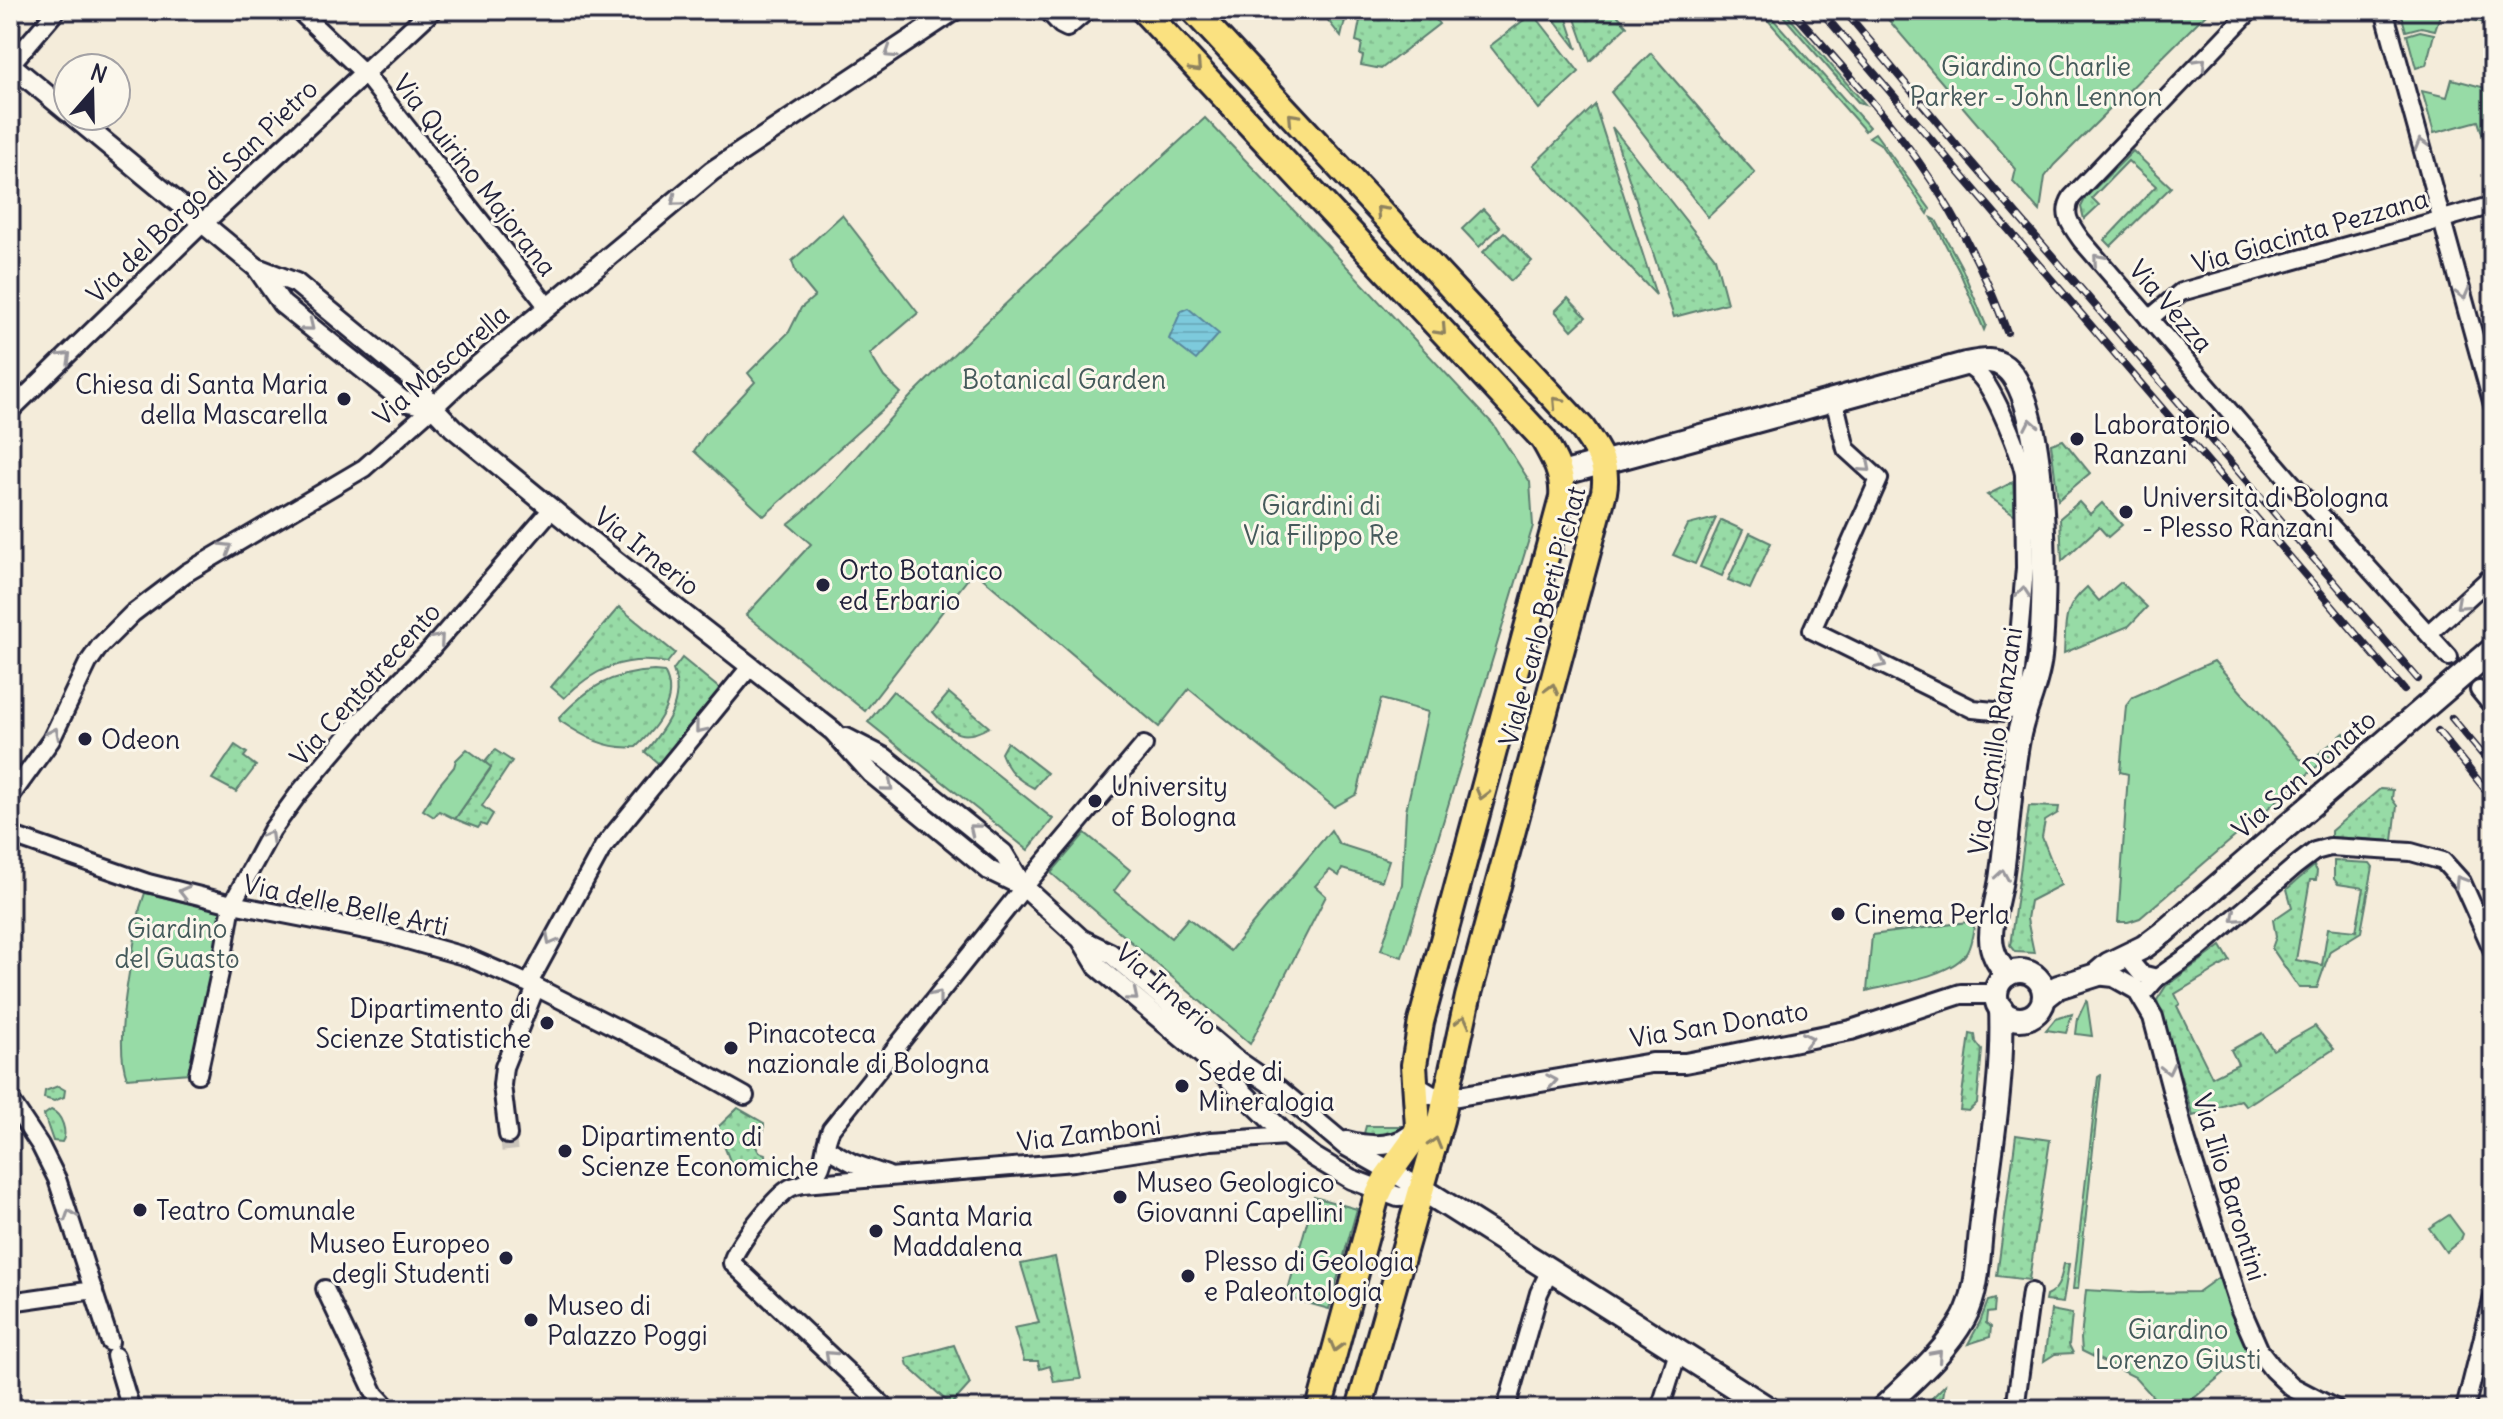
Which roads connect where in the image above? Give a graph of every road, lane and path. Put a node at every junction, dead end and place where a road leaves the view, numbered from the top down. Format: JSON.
{"nodes":[{"id":1,"x":57,"y":10,"type":"edge"},
{"id":2,"x":298,"y":10,"type":"edge"},
{"id":3,"x":432,"y":10,"type":"edge"},
{"id":4,"x":955,"y":10,"type":"edge"},
{"id":5,"x":1047,"y":10,"type":"edge"},
{"id":6,"x":1088,"y":10,"type":"edge"},
{"id":7,"x":1143,"y":10,"type":"edge"},
{"id":8,"x":1193,"y":10,"type":"edge"},
{"id":9,"x":2251,"y":10,"type":"edge"},
{"id":10,"x":2384,"y":10,"type":"edge"},
{"id":11,"x":10,"y":64,"type":"edge"},
{"id":12,"x":364,"y":73,"type":"junction"},
{"id":13,"x":52,"y":99,"type":"edge"},
{"id":14,"x":92,"y":132,"type":"edge"},
{"id":15,"x":2493,"y":205,"type":"edge"},
{"id":16,"x":2442,"y":219,"type":"junction"},
{"id":17,"x":202,"y":224,"type":"junction"},
{"id":18,"x":1416,"y":249,"type":"junction"},
{"id":19,"x":1388,"y":273,"type":"junction"},
{"id":20,"x":548,"y":307,"type":"junction"},
{"id":21,"x":2149,"y":319,"type":"junction"},
{"id":22,"x":1965,"y":364,"type":"junction"},
{"id":23,"x":1834,"y":399,"type":"junction"},
{"id":24,"x":2493,"y":405,"type":"edge"},
{"id":25,"x":433,"y":407,"type":"junction"},
{"id":26,"x":10,"y":411,"type":"edge"},
{"id":27,"x":1604,"y":464,"type":"junction"},
{"id":28,"x":1561,"y":474,"type":"junction"},
{"id":29,"x":552,"y":509,"type":"junction"},
{"id":30,"x":2493,"y":575,"type":"edge"},
{"id":31,"x":2429,"y":633,"type":"junction"},
{"id":32,"x":2493,"y":649,"type":"edge"},
{"id":33,"x":2449,"y":657,"type":"dead end"},
{"id":34,"x":750,"y":667,"type":"junction"},
{"id":35,"x":2479,"y":690,"type":"dead end"},
{"id":36,"x":2493,"y":707,"type":"edge"},
{"id":37,"x":1498,"y":736,"type":"junction"},
{"id":38,"x":1144,"y":745,"type":"dead end"},
{"id":39,"x":1537,"y":746,"type":"junction"},
{"id":40,"x":10,"y":797,"type":"edge"},
{"id":41,"x":10,"y":835,"type":"edge"},
{"id":42,"x":1024,"y":887,"type":"junction"},
{"id":43,"x":232,"y":904,"type":"junction"},
{"id":44,"x":2493,"y":951,"type":"edge"},
{"id":45,"x":2110,"y":965,"type":"junction"},
{"id":46,"x":2031,"y":973,"type":"junction"},
{"id":47,"x":2157,"y":978,"type":"junction"},
{"id":48,"x":532,"y":985,"type":"junction"},
{"id":49,"x":2001,"y":992,"type":"junction"},
{"id":50,"x":2142,"y":995,"type":"junction"},
{"id":51,"x":2037,"y":1007,"type":"junction"},
{"id":52,"x":1229,"y":1066,"type":"junction"},
{"id":53,"x":198,"y":1074,"type":"dead end"},
{"id":54,"x":1416,"y":1086,"type":"junction"},
{"id":55,"x":745,"y":1096,"type":"dead end"},
{"id":56,"x":1447,"y":1098,"type":"junction"},
{"id":57,"x":10,"y":1100,"type":"edge"},
{"id":58,"x":1997,"y":1101,"type":"junction"},
{"id":59,"x":1418,"y":1127,"type":"junction"},
{"id":60,"x":1331,"y":1134,"type":"junction"},
{"id":61,"x":508,"y":1135,"type":"tunnel mouth"},
{"id":62,"x":1287,"y":1136,"type":"junction"},
{"id":63,"x":826,"y":1148,"type":"junction"},
{"id":64,"x":896,"y":1177,"type":"junction"},
{"id":65,"x":1385,"y":1181,"type":"junction"},
{"id":66,"x":796,"y":1186,"type":"junction"},
{"id":67,"x":1422,"y":1189,"type":"junction"},
{"id":68,"x":1550,"y":1270,"type":"junction"},
{"id":69,"x":325,"y":1289,"type":"dead end"},
{"id":70,"x":94,"y":1290,"type":"junction"},
{"id":71,"x":2031,"y":1292,"type":"dead end"},
{"id":72,"x":2493,"y":1297,"type":"edge"},
{"id":73,"x":10,"y":1302,"type":"edge"},
{"id":74,"x":1678,"y":1352,"type":"junction"},
{"id":75,"x":2328,"y":1408,"type":"edge"},
{"id":76,"x":131,"y":1409,"type":"edge"},
{"id":77,"x":389,"y":1409,"type":"edge"},
{"id":78,"x":887,"y":1409,"type":"edge"},
{"id":79,"x":1319,"y":1409,"type":"edge"},
{"id":80,"x":1359,"y":1409,"type":"edge"},
{"id":81,"x":1506,"y":1409,"type":"edge"},
{"id":82,"x":1660,"y":1409,"type":"edge"},
{"id":83,"x":1769,"y":1409,"type":"edge"},
{"id":84,"x":1882,"y":1409,"type":"edge"},
{"id":85,"x":2015,"y":1409,"type":"edge"},
{"id":86,"x":2465,"y":1409,"type":"edge"}],
"edges":[{"from":1,"to":11,"type":"street"},
{"from":2,"to":12,"type":"street","name":"Via Quirino Majorana"},
{"from":3,"to":12,"type":"street","name":"Via del Borgo di San Pietro"},
{"from":4,"to":20,"type":"street","name":"Via Mascarella","one_way":true},
{"from":5,"to":6,"type":"street"},
{"from":7,"to":19,"type":"main road","name":"Viale Carlo Berti Pichat","one_way":true},
{"from":18,"to":8,"type":"main road","name":"Viale Carlo Berti Pichat","one_way":true},
{"from":21,"to":9,"type":"street","name":"Via Vezza","one_way":true},
{"from":16,"to":10,"type":"street","one_way":true},
{"from":11,"to":13,"type":"street"},
{"from":12,"to":17,"type":"street","name":"Via del Borgo di San Pietro"},
{"from":12,"to":20,"type":"street","name":"Via Quirino Majorana"},
{"from":14,"to":17,"type":"street","name":"Via Irnerio"},
{"from":15,"to":16,"type":"street","name":"Via Giacinta Pezzana"},
{"from":16,"to":21,"type":"street","name":"Via Giacinta Pezzana"},
{"from":16,"to":24,"type":"street","one_way":true},
{"from":17,"to":25,"type":"street","name":"Via Irnerio"},
{"from":26,"to":17,"type":"street","name":"Via del Borgo di San Pietro","one_way":true},
{"from":18,"to":19,"type":"main road"},
{"from":27,"to":18,"type":"main road","name":"Viale Carlo Berti Pichat","one_way":true},
{"from":19,"to":28,"type":"main road","name":"Viale Carlo Berti Pichat","one_way":true},
{"from":20,"to":25,"type":"street","name":"Via Mascarella"},
{"from":21,"to":31,"type":"street","name":"Via Vezza"},
{"from":22,"to":23,"type":"main road","name":"Via Camillo Ranzani"},
{"from":23,"to":22,"type":"street","name":"Via Camillo Ranzani","one_way":true},
{"from":49,"to":22,"type":"main road","name":"Via Camillo Ranzani","one_way":true},
{"from":23,"to":27,"type":"main road","name":"Via Camillo Ranzani"},
{"from":25,"to":29,"type":"street","name":"Via Irnerio"},
{"from":40,"to":25,"type":"street","name":"Via Mascarella","one_way":true},
{"from":27,"to":28,"type":"main road","name":"Via Camillo Ranzani"},
{"from":39,"to":27,"type":"main road","name":"Viale Carlo Berti Pichat","one_way":true},
{"from":28,"to":37,"type":"main road","name":"Viale Carlo Berti Pichat"},
{"from":29,"to":34,"type":"street","name":"Via Irnerio"},
{"from":43,"to":29,"type":"street","name":"Via Centotrecento","one_way":true},
{"from":30,"to":31,"type":"street","one_way":true},
{"from":31,"to":33,"type":"street","name":"Via Vezza"},
{"from":32,"to":45,"type":"main road","name":"Via San Donato","bridge":true},
{"from":34,"to":42,"type":"street","name":"Via Irnerio"},
{"from":34,"to":48,"type":"street","one_way":true},
{"from":35,"to":36,"type":"street"},
{"from":37,"to":39,"type":"main road"},
{"from":37,"to":54,"type":"main road","name":"Viale Carlo Berti Pichat","one_way":true},
{"from":38,"to":42,"type":"street"},
{"from":56,"to":39,"type":"main road","name":"Viale Carlo Berti Pichat","one_way":true},
{"from":43,"to":41,"type":"street","name":"Via delle Belle Arti","one_way":true},
{"from":42,"to":52,"type":"street","name":"Via Irnerio"},
{"from":63,"to":42,"type":"street","one_way":true},
{"from":43,"to":48,"type":"street","name":"Via delle Belle Arti"},
{"from":43,"to":53,"type":"street","name":"Via Centotrecento"},
{"from":44,"to":47,"type":"street","one_way":true},
{"from":45,"to":46,"type":"main road","name":"Via San Donato"},
{"from":45,"to":47,"type":"street"},
{"from":45,"to":50,"type":"street"},
{"from":45,"to":51,"type":"main road","name":"Via San Donato"},
{"from":46,"to":49,"type":"main road"},
{"from":46,"to":51,"type":"main road"},
{"from":47,"to":50,"type":"street"},
{"from":48,"to":55,"type":"street","name":"Via delle Belle Arti"},
{"from":48,"to":61,"type":"street"},
{"from":49,"to":51,"type":"main road"},
{"from":56,"to":49,"type":"street","name":"Via San Donato","one_way":true},
{"from":49,"to":58,"type":"main road"},
{"from":50,"to":75,"type":"street","name":"Via Ilio Barontini","one_way":true},
{"from":51,"to":58,"type":"main road"},
{"from":52,"to":60,"type":"street"},
{"from":52,"to":62,"type":"street"},
{"from":54,"to":56,"type":"street"},
{"from":54,"to":59,"type":"main road","name":"Viale Carlo Berti Pichat"},
{"from":67,"to":56,"type":"main road","name":"Viale Carlo Berti Pichat","one_way":true},
{"from":70,"to":57,"type":"street","one_way":true},
{"from":84,"to":58,"type":"main road","one_way":true},
{"from":59,"to":60,"type":"street"},
{"from":59,"to":65,"type":"main road"},
{"from":60,"to":65,"type":"street"},
{"from":62,"to":64,"type":"street","name":"Via Zamboni"},
{"from":62,"to":65,"type":"street"},
{"from":63,"to":64,"type":"street","name":"Via Zamboni"},
{"from":63,"to":66,"type":"street"},
{"from":64,"to":66,"type":"street","name":"Via Zamboni"},
{"from":65,"to":67,"type":"street"},
{"from":65,"to":79,"type":"main road","one_way":true},
{"from":78,"to":66,"type":"street","one_way":true},
{"from":67,"to":68,"type":"main road"},
{"from":67,"to":80,"type":"main road","name":"Viale Carlo Berti Pichat"},
{"from":68,"to":74,"type":"main road"},
{"from":68,"to":81,"type":"street"},
{"from":69,"to":77,"type":"street"},
{"from":70,"to":73,"type":"street"},
{"from":70,"to":76,"type":"street"},
{"from":71,"to":85,"type":"street"},
{"from":72,"to":86,"type":"street"},
{"from":74,"to":82,"type":"street"},
{"from":74,"to":83,"type":"main road"}]}
